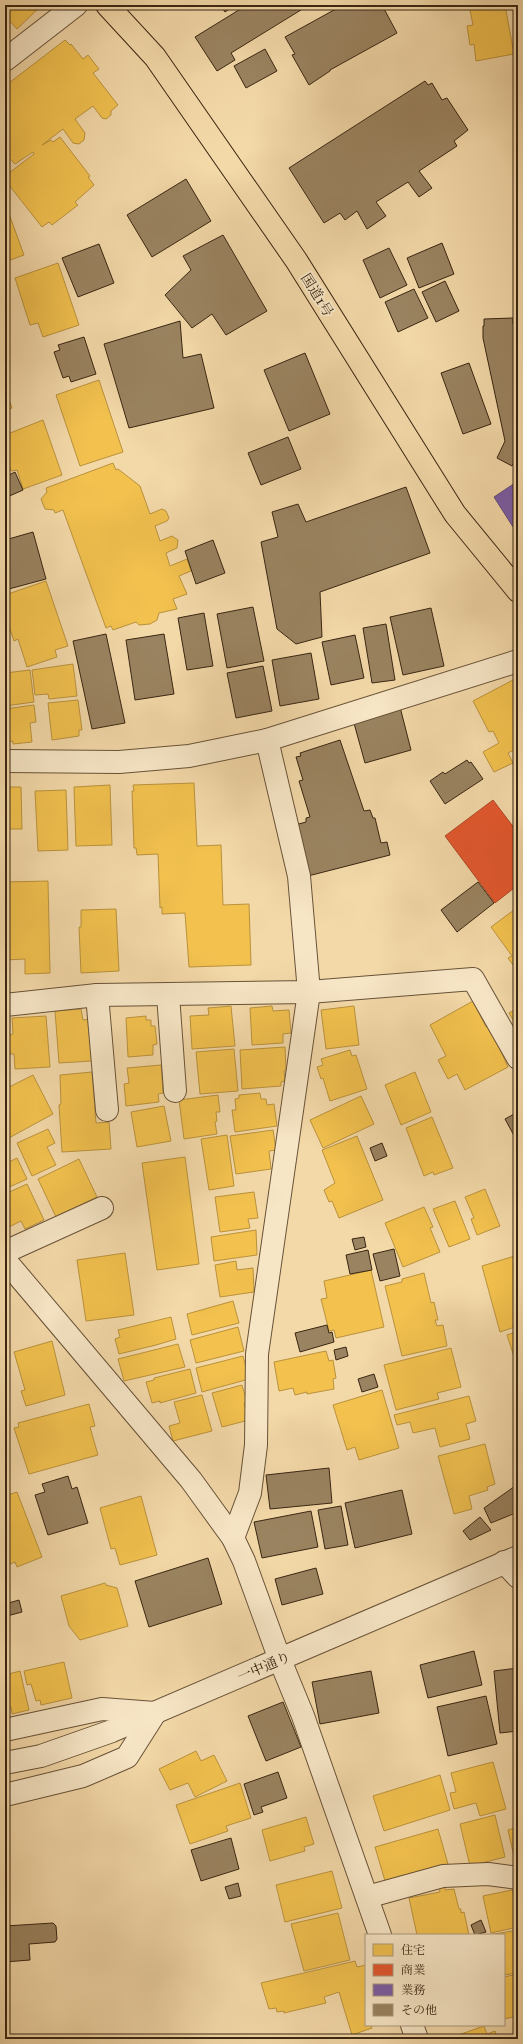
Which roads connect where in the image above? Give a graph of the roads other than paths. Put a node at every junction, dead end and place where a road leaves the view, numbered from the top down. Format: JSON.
{"nodes":[{"id":1,"x":76,"y":5,"type":"edge"},
{"id":2,"x":107,"y":5,"type":"edge"},
{"id":3,"x":5,"y":60,"type":"edge"},
{"id":4,"x":518,"y":591,"type":"edge"},
{"id":5,"x":518,"y":661,"type":"edge"},
{"id":6,"x":268,"y":740,"type":"junction"},
{"id":7,"x":5,"y":761,"type":"edge"},
{"id":8,"x":309,"y":992,"type":"junction"},
{"id":9,"x":98,"y":995,"type":"junction"},
{"id":10,"x":168,"y":995,"type":"junction"},
{"id":11,"x":5,"y":1005,"type":"edge"},
{"id":12,"x":518,"y":1058,"type":"edge"},
{"id":13,"x":175,"y":1092,"type":"dead end"},
{"id":14,"x":107,"y":1110,"type":"dead end"},
{"id":15,"x":102,"y":1208,"type":"dead end"},
{"id":16,"x":5,"y":1252,"type":"edge"},
{"id":17,"x":5,"y":1260,"type":"edge"},
{"id":18,"x":233,"y":1538,"type":"junction"},
{"id":19,"x":514,"y":1565,"type":"edge"},
{"id":20,"x":280,"y":1660,"type":"junction"},
{"id":21,"x":155,"y":1713,"type":"junction"},
{"id":22,"x":5,"y":1730,"type":"edge"},
{"id":23,"x":5,"y":1763,"type":"edge"},
{"id":24,"x":5,"y":1795,"type":"edge"},
{"id":25,"x":518,"y":1878,"type":"edge"},
{"id":26,"x":367,"y":1897,"type":"junction"},
{"id":27,"x":380,"y":1934,"type":"edge"},
{"id":28,"x":412,"y":2026,"type":"edge"},
{"id":29,"x":417,"y":2039,"type":"edge"}],
"edges":[{"from":1,"to":3,"type":"street"},
{"from":2,"to":4,"type":"highway","name":"国道1号"},
{"from":5,"to":6,"type":"street"},
{"from":6,"to":7,"type":"street"},
{"from":6,"to":8,"type":"street"},
{"from":8,"to":10,"type":"street"},
{"from":8,"to":12,"type":"street"},
{"from":8,"to":18,"type":"street"},
{"from":9,"to":10,"type":"street"},
{"from":9,"to":11,"type":"street"},
{"from":9,"to":14,"type":"street"},
{"from":10,"to":13,"type":"street"},
{"from":15,"to":16,"type":"street"},
{"from":17,"to":18,"type":"street"},
{"from":18,"to":20,"type":"street"},
{"from":19,"to":20,"type":"street","name":"一中通り"},
{"from":20,"to":21,"type":"street","name":"一中通り"},
{"from":20,"to":26,"type":"street"},
{"from":21,"to":22,"type":"street"},
{"from":21,"to":23,"type":"street","name":"一中通り"},
{"from":21,"to":24,"type":"street"},
{"from":25,"to":26,"type":"street"},
{"from":26,"to":27,"type":"street"},
{"from":28,"to":29,"type":"street"}]}
